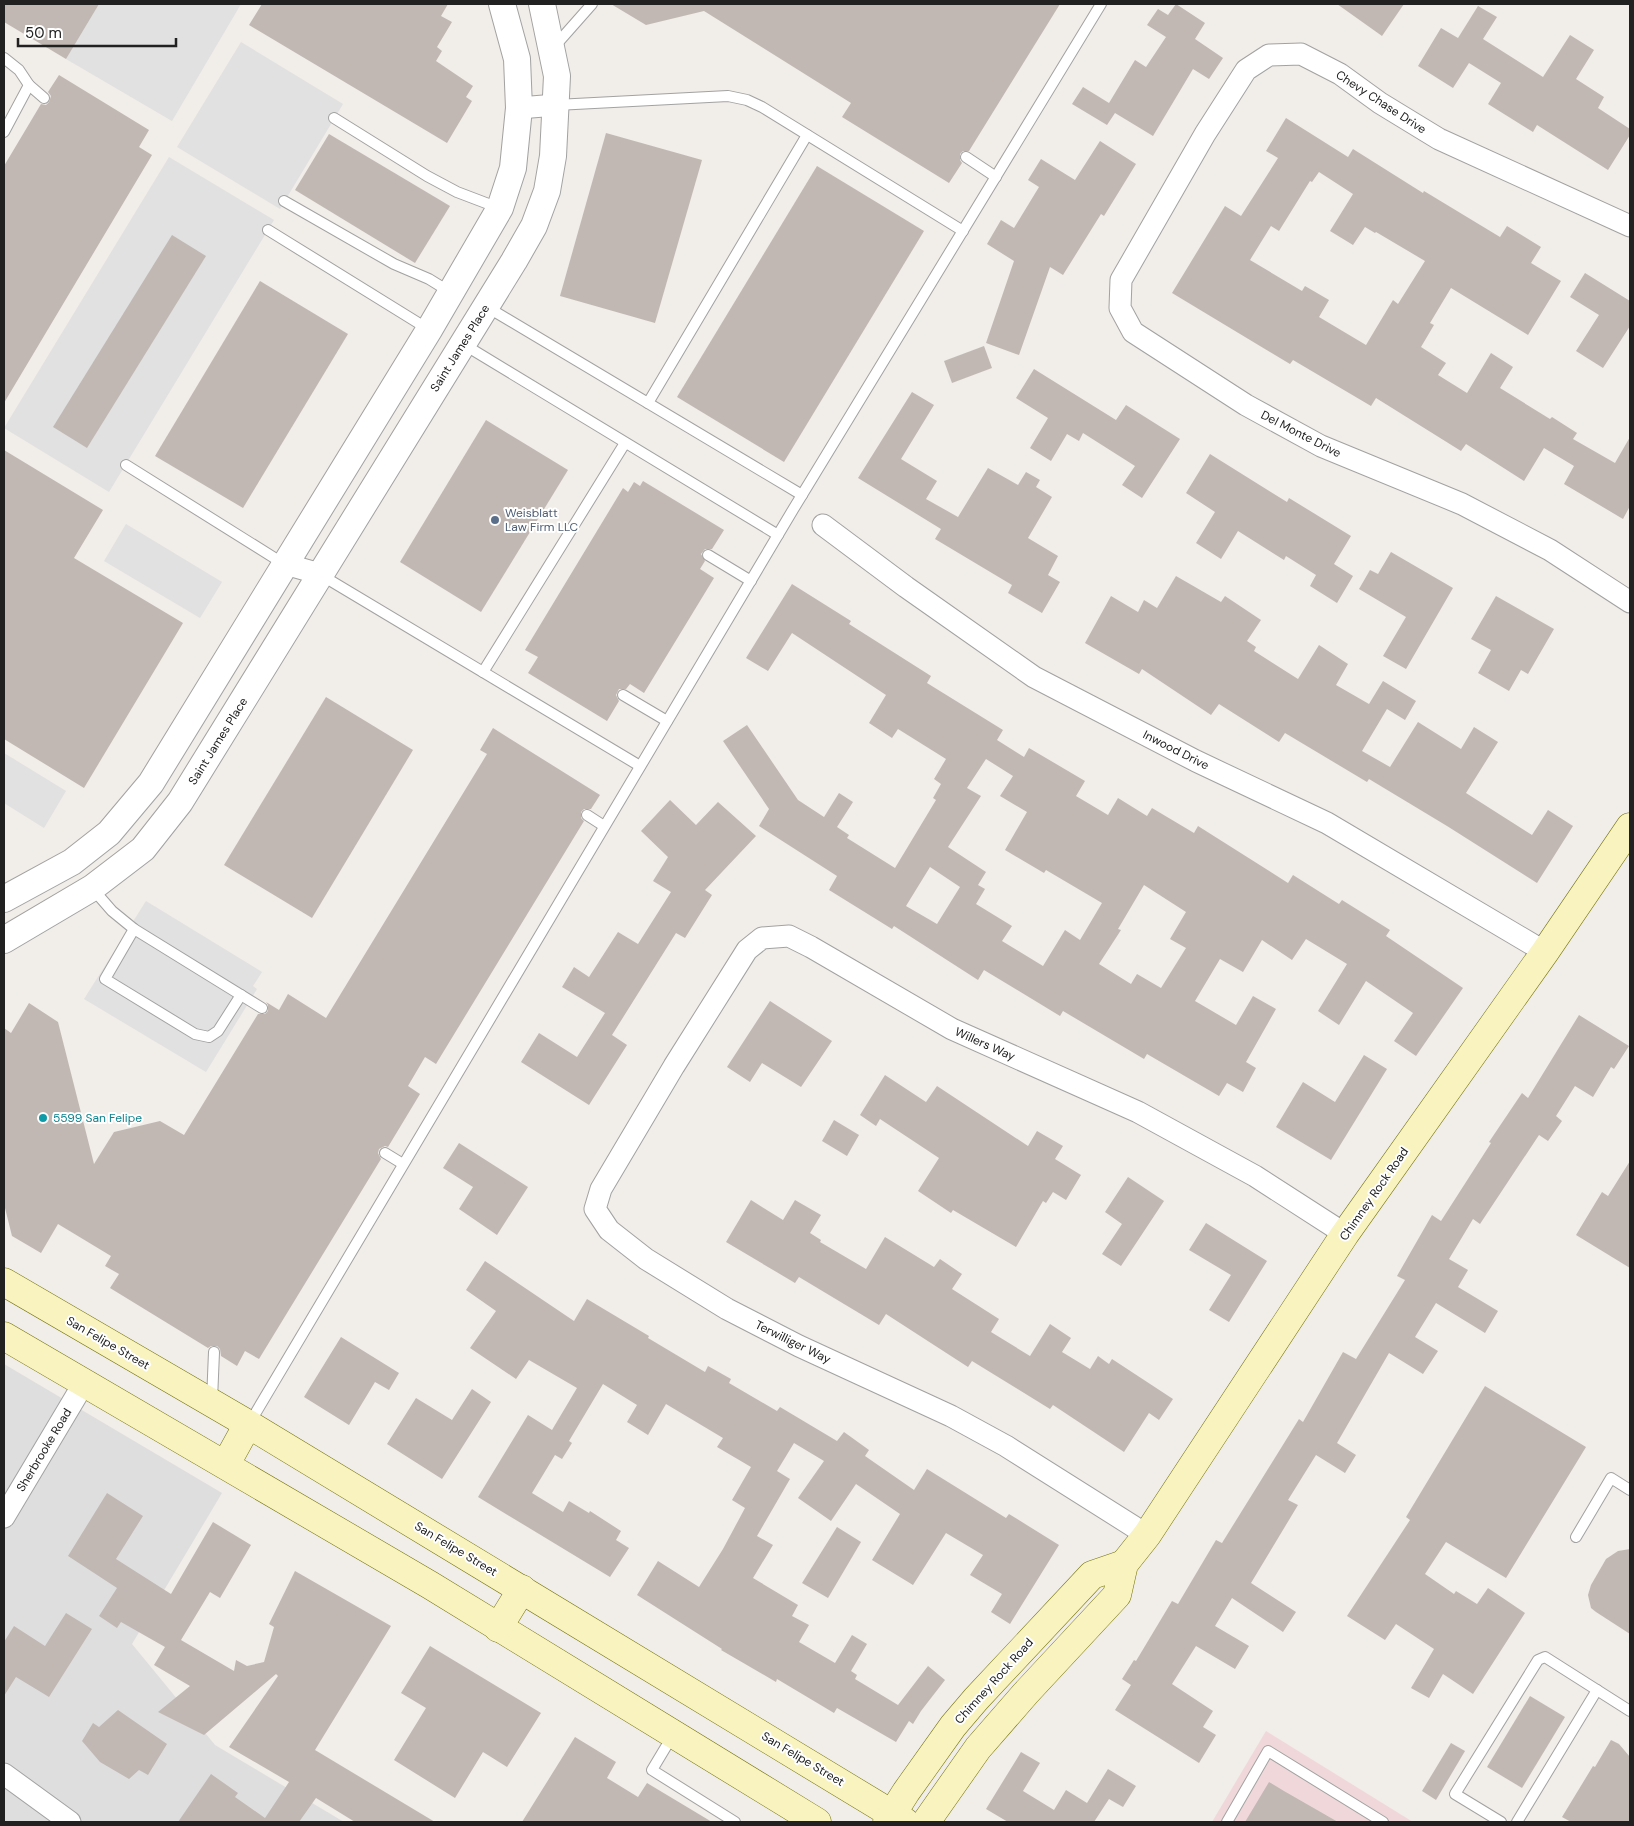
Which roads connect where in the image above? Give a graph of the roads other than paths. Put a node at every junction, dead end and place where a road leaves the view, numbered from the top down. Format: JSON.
{"nodes":[{"id":1,"x":502,"y":4,"type":"edge"},
{"id":2,"x":542,"y":4,"type":"edge"},
{"id":3,"x":592,"y":4,"type":"edge"},
{"id":4,"x":1101,"y":4,"type":"edge"},
{"id":5,"x":552,"y":49,"type":"junction"},
{"id":6,"x":4,"y":58,"type":"edge"},
{"id":7,"x":30,"y":85,"type":"junction"},
{"id":8,"x":44,"y":98,"type":"dead end"},
{"id":9,"x":556,"y":105,"type":"junction"},
{"id":10,"x":519,"y":108,"type":"junction"},
{"id":11,"x":334,"y":118,"type":"dead end"},
{"id":12,"x":4,"y":132,"type":"edge"},
{"id":13,"x":807,"y":135,"type":"junction"},
{"id":14,"x":966,"y":157,"type":"dead end"},
{"id":15,"x":996,"y":177,"type":"junction"},
{"id":16,"x":1180,"y":177,"type":"joint"},
{"id":17,"x":284,"y":201,"type":"dead end"},
{"id":18,"x":500,"y":208,"type":"junction"},
{"id":19,"x":1630,"y":226,"type":"edge"},
{"id":20,"x":268,"y":230,"type":"dead end"},
{"id":21,"x":963,"y":231,"type":"junction"},
{"id":22,"x":451,"y":293,"type":"junction"},
{"id":23,"x":486,"y":306,"type":"junction"},
{"id":24,"x":429,"y":330,"type":"junction"},
{"id":25,"x":462,"y":344,"type":"junction"},
{"id":26,"x":648,"y":403,"type":"junction"},
{"id":27,"x":625,"y":442,"type":"junction"},
{"id":28,"x":126,"y":465,"type":"dead end"},
{"id":29,"x":802,"y":495,"type":"junction"},
{"id":30,"x":823,"y":525,"type":"dead end"},
{"id":31,"x":778,"y":535,"type":"junction"},
{"id":32,"x":708,"y":555,"type":"dead end"},
{"id":33,"x":285,"y":564,"type":"junction"},
{"id":34,"x":320,"y":574,"type":"junction"},
{"id":35,"x":751,"y":581,"type":"junction"},
{"id":36,"x":1630,"y":602,"type":"edge"},
{"id":37,"x":483,"y":672,"type":"junction"},
{"id":38,"x":623,"y":695,"type":"dead end"},
{"id":39,"x":667,"y":721,"type":"junction"},
{"id":40,"x":640,"y":766,"type":"junction"},
{"id":41,"x":587,"y":815,"type":"dead end"},
{"id":42,"x":604,"y":826,"type":"junction"},
{"id":43,"x":1630,"y":827,"type":"edge"},
{"id":44,"x":72,"y":862,"type":"junction"},
{"id":45,"x":92,"y":888,"type":"junction"},
{"id":46,"x":4,"y":899,"type":"edge"},
{"id":47,"x":134,"y":929,"type":"junction"},
{"id":48,"x":4,"y":940,"type":"edge"},
{"id":49,"x":1545,"y":952,"type":"junction"},
{"id":50,"x":241,"y":996,"type":"junction"},
{"id":51,"x":262,"y":1008,"type":"dead end"},
{"id":52,"x":674,"y":1066,"type":"joint"},
{"id":53,"x":385,"y":1153,"type":"dead end"},
{"id":54,"x":403,"y":1164,"type":"junction"},
{"id":55,"x":1345,"y":1234,"type":"junction"},
{"id":56,"x":4,"y":1282,"type":"edge"},
{"id":57,"x":4,"y":1336,"type":"edge"},
{"id":58,"x":214,"y":1352,"type":"dead end"},
{"id":59,"x":84,"y":1383,"type":"junction"},
{"id":60,"x":212,"y":1404,"type":"junction"},
{"id":61,"x":248,"y":1424,"type":"junction"},
{"id":62,"x":226,"y":1464,"type":"junction"},
{"id":63,"x":1630,"y":1490,"type":"edge"},
{"id":64,"x":4,"y":1518,"type":"edge"},
{"id":65,"x":1147,"y":1535,"type":"junction"},
{"id":66,"x":1576,"y":1538,"type":"dead end"},
{"id":67,"x":1124,"y":1564,"type":"junction"},
{"id":68,"x":522,"y":1589,"type":"junction"},
{"id":69,"x":498,"y":1628,"type":"junction"},
{"id":70,"x":1597,"y":1690,"type":"junction"},
{"id":71,"x":1630,"y":1711,"type":"edge"},
{"id":72,"x":673,"y":1734,"type":"junction"},
{"id":73,"x":4,"y":1774,"type":"edge"},
{"id":74,"x":895,"y":1819,"type":"edge"},
{"id":75,"x":70,"y":1822,"type":"edge"},
{"id":76,"x":734,"y":1822,"type":"edge"},
{"id":77,"x":817,"y":1822,"type":"edge"},
{"id":78,"x":926,"y":1822,"type":"edge"},
{"id":79,"x":1227,"y":1822,"type":"edge"},
{"id":80,"x":1383,"y":1822,"type":"edge"},
{"id":81,"x":1501,"y":1822,"type":"edge"},
{"id":82,"x":1517,"y":1822,"type":"edge"}],
"edges":[{"from":1,"to":10,"type":"street"},
{"from":2,"to":5,"type":"street","name":"Saint James Place"},
{"from":3,"to":5,"type":"lane"},
{"from":4,"to":15,"type":"lane"},
{"from":5,"to":9,"type":"street","name":"Saint James Place"},
{"from":6,"to":7,"type":"lane"},
{"from":7,"to":8,"type":"lane"},
{"from":7,"to":12,"type":"lane"},
{"from":9,"to":10,"type":"street"},
{"from":9,"to":13,"type":"lane"},
{"from":9,"to":23,"type":"street","name":"Saint James Place"},
{"from":10,"to":18,"type":"street"},
{"from":11,"to":18,"type":"lane"},
{"from":13,"to":21,"type":"lane"},
{"from":13,"to":26,"type":"lane"},
{"from":14,"to":15,"type":"lane"},
{"from":15,"to":21,"type":"lane"},
{"from":16,"to":19,"type":"street","name":"Chevy Chase Drive"},
{"from":16,"to":36,"type":"street","name":"Del Monte Drive"},
{"from":17,"to":22,"type":"lane"},
{"from":18,"to":22,"type":"street"},
{"from":20,"to":24,"type":"lane"},
{"from":21,"to":29,"type":"lane"},
{"from":22,"to":24,"type":"street"},
{"from":23,"to":25,"type":"street","name":"Saint James Place"},
{"from":23,"to":26,"type":"lane"},
{"from":24,"to":33,"type":"street"},
{"from":25,"to":27,"type":"lane"},
{"from":25,"to":34,"type":"street","name":"Saint James Place"},
{"from":26,"to":29,"type":"lane"},
{"from":27,"to":31,"type":"lane"},
{"from":27,"to":37,"type":"lane"},
{"from":28,"to":33,"type":"lane"},
{"from":29,"to":31,"type":"lane"},
{"from":30,"to":49,"type":"street","name":"Inwood Drive"},
{"from":31,"to":35,"type":"lane"},
{"from":32,"to":35,"type":"lane"},
{"from":33,"to":34,"type":"street"},
{"from":33,"to":44,"type":"street"},
{"from":34,"to":37,"type":"lane"},
{"from":34,"to":45,"type":"street","name":"Saint James Place"},
{"from":35,"to":39,"type":"lane"},
{"from":37,"to":40,"type":"lane"},
{"from":38,"to":39,"type":"lane"},
{"from":39,"to":40,"type":"lane"},
{"from":40,"to":42,"type":"lane"},
{"from":41,"to":42,"type":"lane"},
{"from":42,"to":54,"type":"lane"},
{"from":43,"to":49,"type":"main road","name":"Chimney Rock Road"},
{"from":44,"to":45,"type":"street"},
{"from":44,"to":46,"type":"street"},
{"from":45,"to":47,"type":"lane"},
{"from":45,"to":48,"type":"street","name":"Saint James Place"},
{"from":47,"to":50,"type":"lane"},
{"from":47,"to":50,"type":"lane"},
{"from":49,"to":55,"type":"main road","name":"Chimney Rock Road"},
{"from":50,"to":51,"type":"lane"},
{"from":52,"to":55,"type":"street","name":"Willers Way"},
{"from":52,"to":65,"type":"street","name":"Terwilliger Way"},
{"from":53,"to":54,"type":"lane"},
{"from":54,"to":61,"type":"lane"},
{"from":55,"to":65,"type":"main road","name":"Chimney Rock Road"},
{"from":56,"to":60,"type":"main road","name":"San Felipe Street"},
{"from":57,"to":59,"type":"main road"},
{"from":58,"to":60,"type":"lane"},
{"from":59,"to":62,"type":"main road"},
{"from":59,"to":64,"type":"street","name":"Sherbrooke Road"},
{"from":60,"to":61,"type":"main road","name":"San Felipe Street"},
{"from":61,"to":62,"type":"main road"},
{"from":61,"to":68,"type":"main road","name":"San Felipe Street"},
{"from":62,"to":69,"type":"main road"},
{"from":63,"to":66,"type":"lane"},
{"from":65,"to":67,"type":"main road","name":"Chimney Rock Road"},
{"from":67,"to":74,"type":"main road","name":"Chimney Rock Road"},
{"from":67,"to":78,"type":"main road","name":"Chimney Rock Road"},
{"from":68,"to":69,"type":"main road"},
{"from":68,"to":74,"type":"main road","name":"San Felipe Street"},
{"from":69,"to":72,"type":"main road"},
{"from":70,"to":71,"type":"lane"},
{"from":70,"to":81,"type":"lane"},
{"from":70,"to":82,"type":"lane"},
{"from":72,"to":76,"type":"lane"},
{"from":72,"to":77,"type":"main road"},
{"from":73,"to":75,"type":"street"},
{"from":79,"to":80,"type":"lane"}]}
